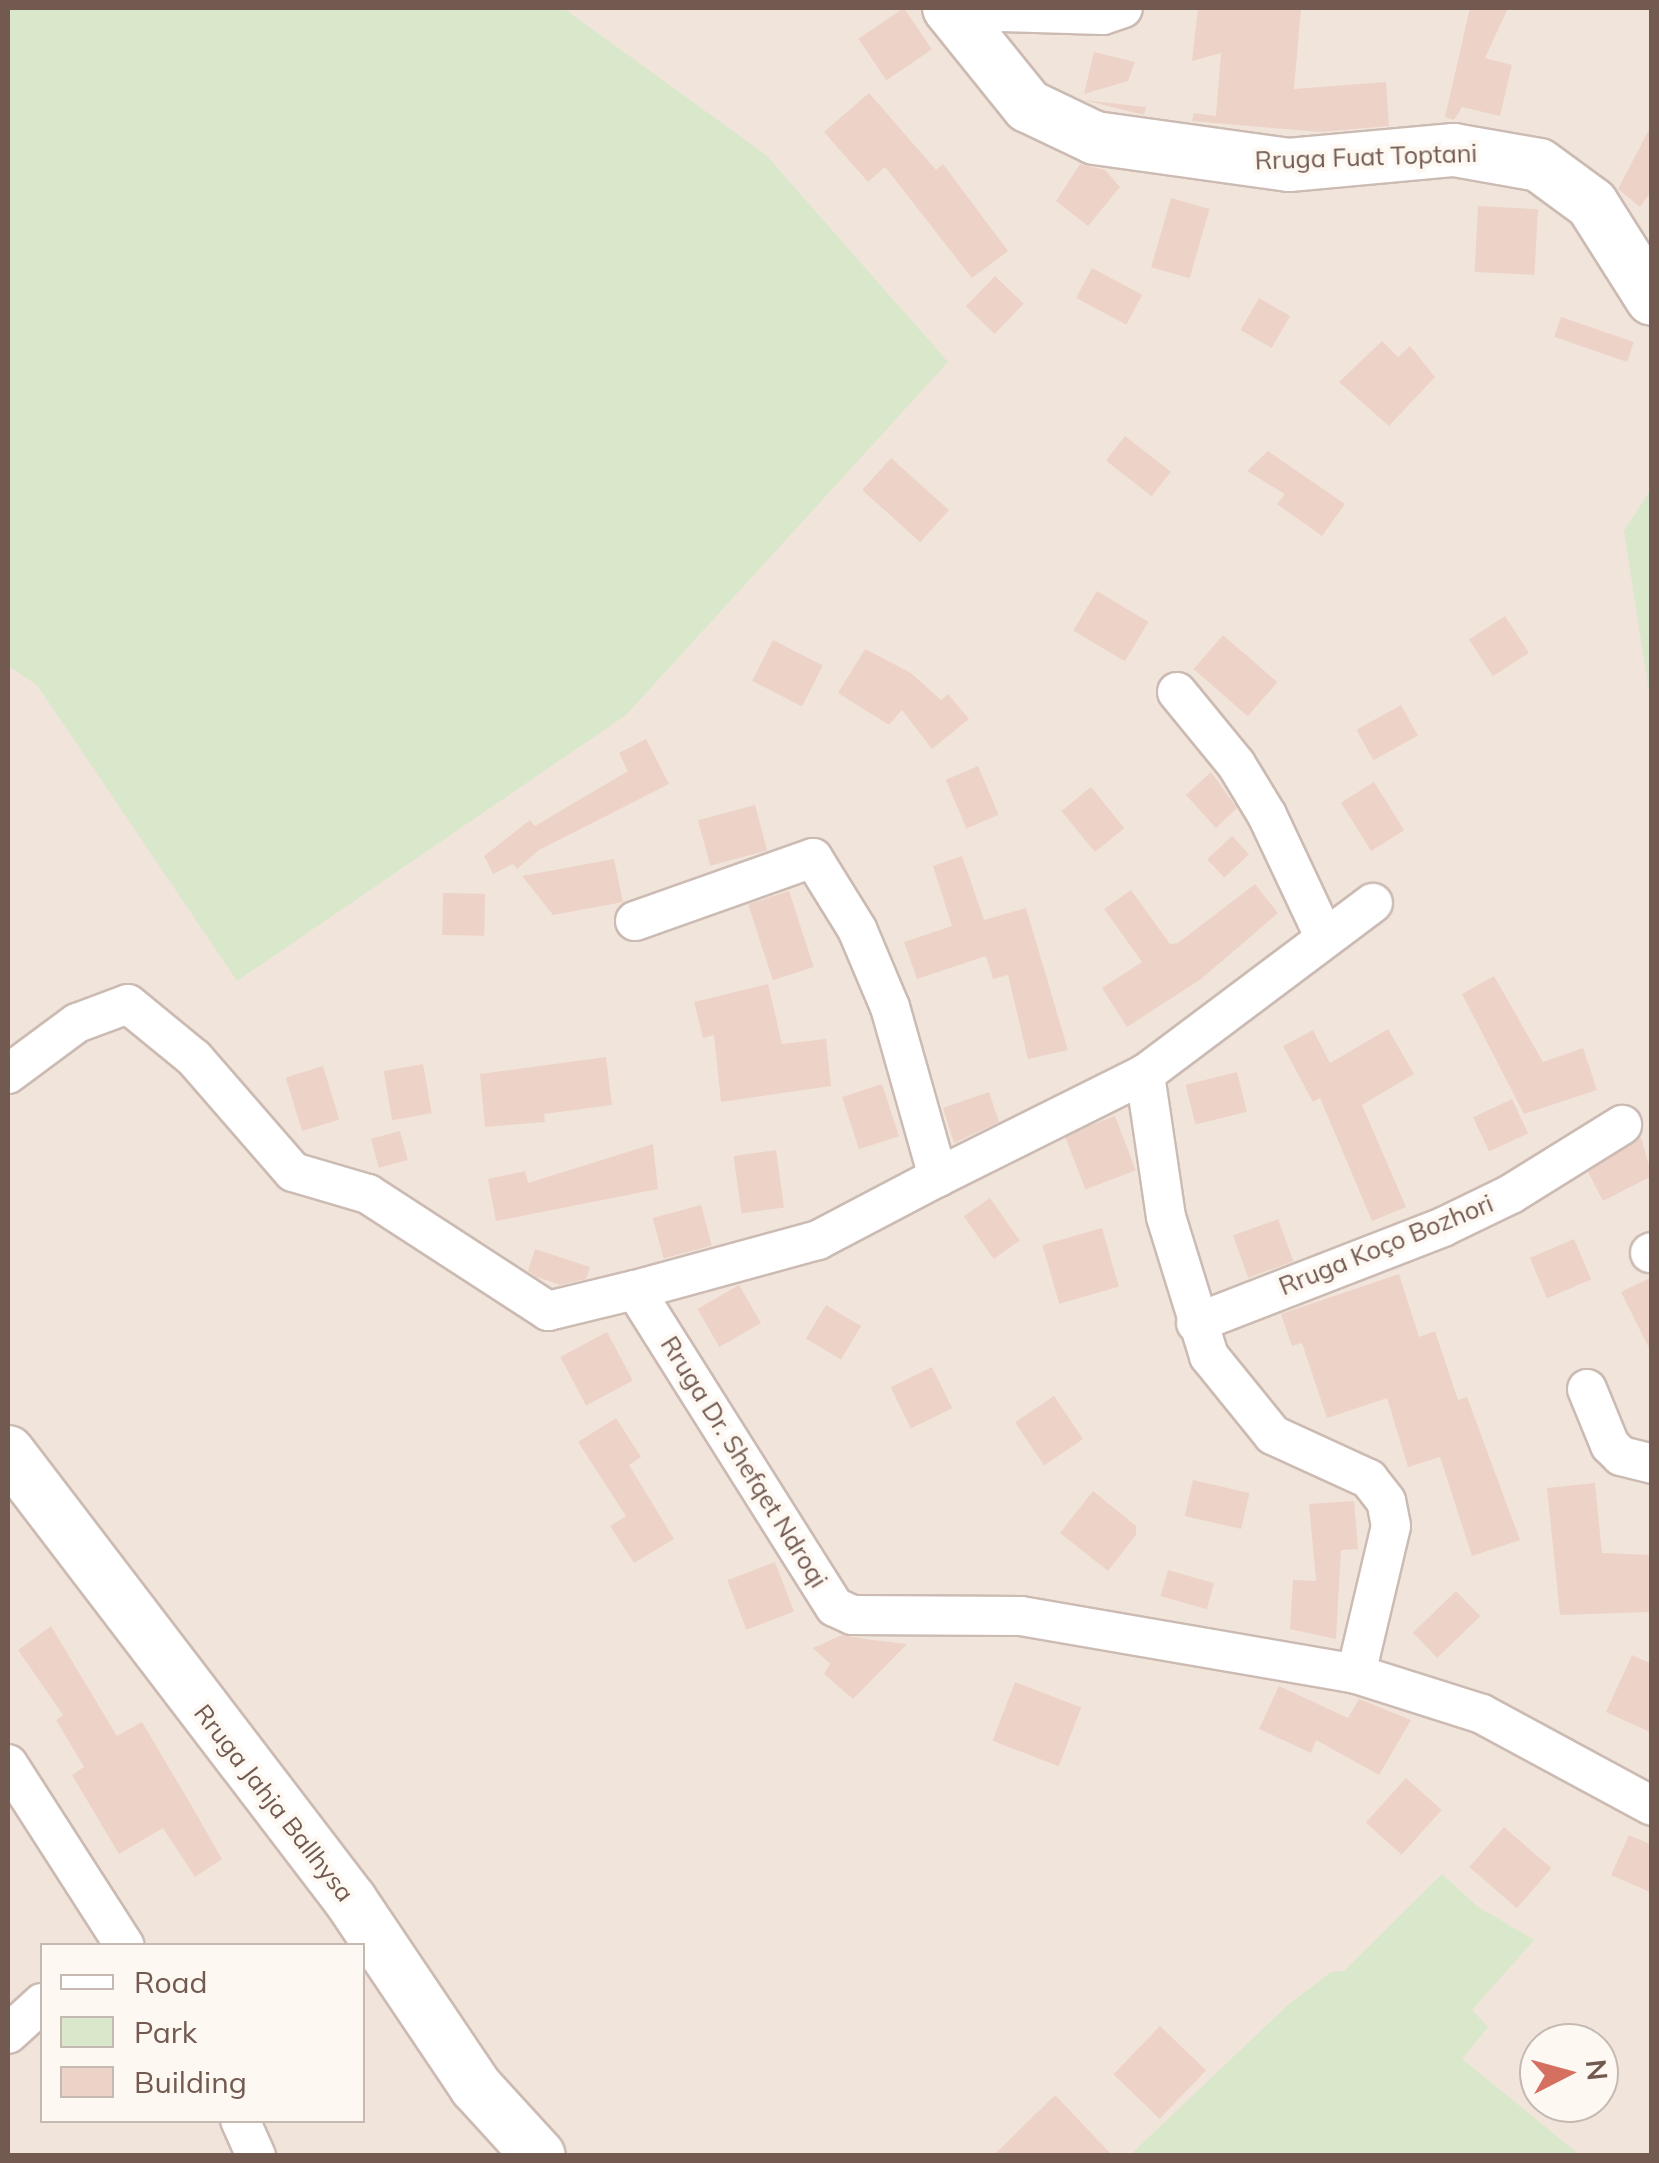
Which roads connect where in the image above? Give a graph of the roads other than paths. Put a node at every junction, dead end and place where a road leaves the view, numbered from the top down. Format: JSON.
{"nodes":[{"id":1,"x":1123,"y":8,"type":"edge"},
{"id":2,"x":953,"y":13,"type":"edge"},
{"id":3,"x":1652,"y":299,"type":"edge"},
{"id":4,"x":1177,"y":692,"type":"dead end"},
{"id":5,"x":1373,"y":903,"type":"dead end"},
{"id":6,"x":635,"y":921,"type":"dead end"},
{"id":7,"x":1324,"y":938,"type":"junction"},
{"id":8,"x":8,"y":1074,"type":"edge"},
{"id":9,"x":1144,"y":1074,"type":"junction"},
{"id":10,"x":1622,"y":1124,"type":"dead end"},
{"id":11,"x":938,"y":1177,"type":"junction"},
{"id":12,"x":636,"y":1290,"type":"junction"},
{"id":13,"x":1196,"y":1322,"type":"junction"},
{"id":14,"x":1587,"y":1388,"type":"dead end"},
{"id":15,"x":8,"y":1452,"type":"edge"},
{"id":16,"x":1652,"y":1464,"type":"edge"},
{"id":17,"x":1356,"y":1674,"type":"junction"},
{"id":18,"x":8,"y":1764,"type":"edge"},
{"id":19,"x":1652,"y":1806,"type":"edge"},
{"id":20,"x":114,"y":1941,"type":"edge"},
{"id":21,"x":40,"y":2005,"type":"edge"},
{"id":22,"x":8,"y":2034,"type":"edge"},
{"id":23,"x":241,"y":2123,"type":"edge"},
{"id":24,"x":256,"y":2156,"type":"edge"},
{"id":25,"x":538,"y":2156,"type":"edge"}],
"edges":[{"from":1,"to":2,"type":"street"},
{"from":2,"to":3,"type":"main road","name":"Rruga Fuat Toptani"},
{"from":4,"to":7,"type":"street"},
{"from":5,"to":7,"type":"street"},
{"from":6,"to":11,"type":"street"},
{"from":7,"to":9,"type":"street"},
{"from":8,"to":12,"type":"street"},
{"from":9,"to":11,"type":"street"},
{"from":9,"to":13,"type":"street"},
{"from":10,"to":13,"type":"street","name":"Rruga Koço Bozhori"},
{"from":11,"to":12,"type":"street"},
{"from":12,"to":17,"type":"street","name":"Rruga Dr. Shefqet Ndroqi"},
{"from":13,"to":17,"type":"street"},
{"from":14,"to":16,"type":"street"},
{"from":15,"to":25,"type":"main road","name":"Rruga Jahja Ballhysa"},
{"from":17,"to":19,"type":"street","name":"Rruga Dr. Shefqet Ndroqi"},
{"from":18,"to":20,"type":"street"},
{"from":21,"to":22,"type":"street"},
{"from":23,"to":24,"type":"street"}]}
